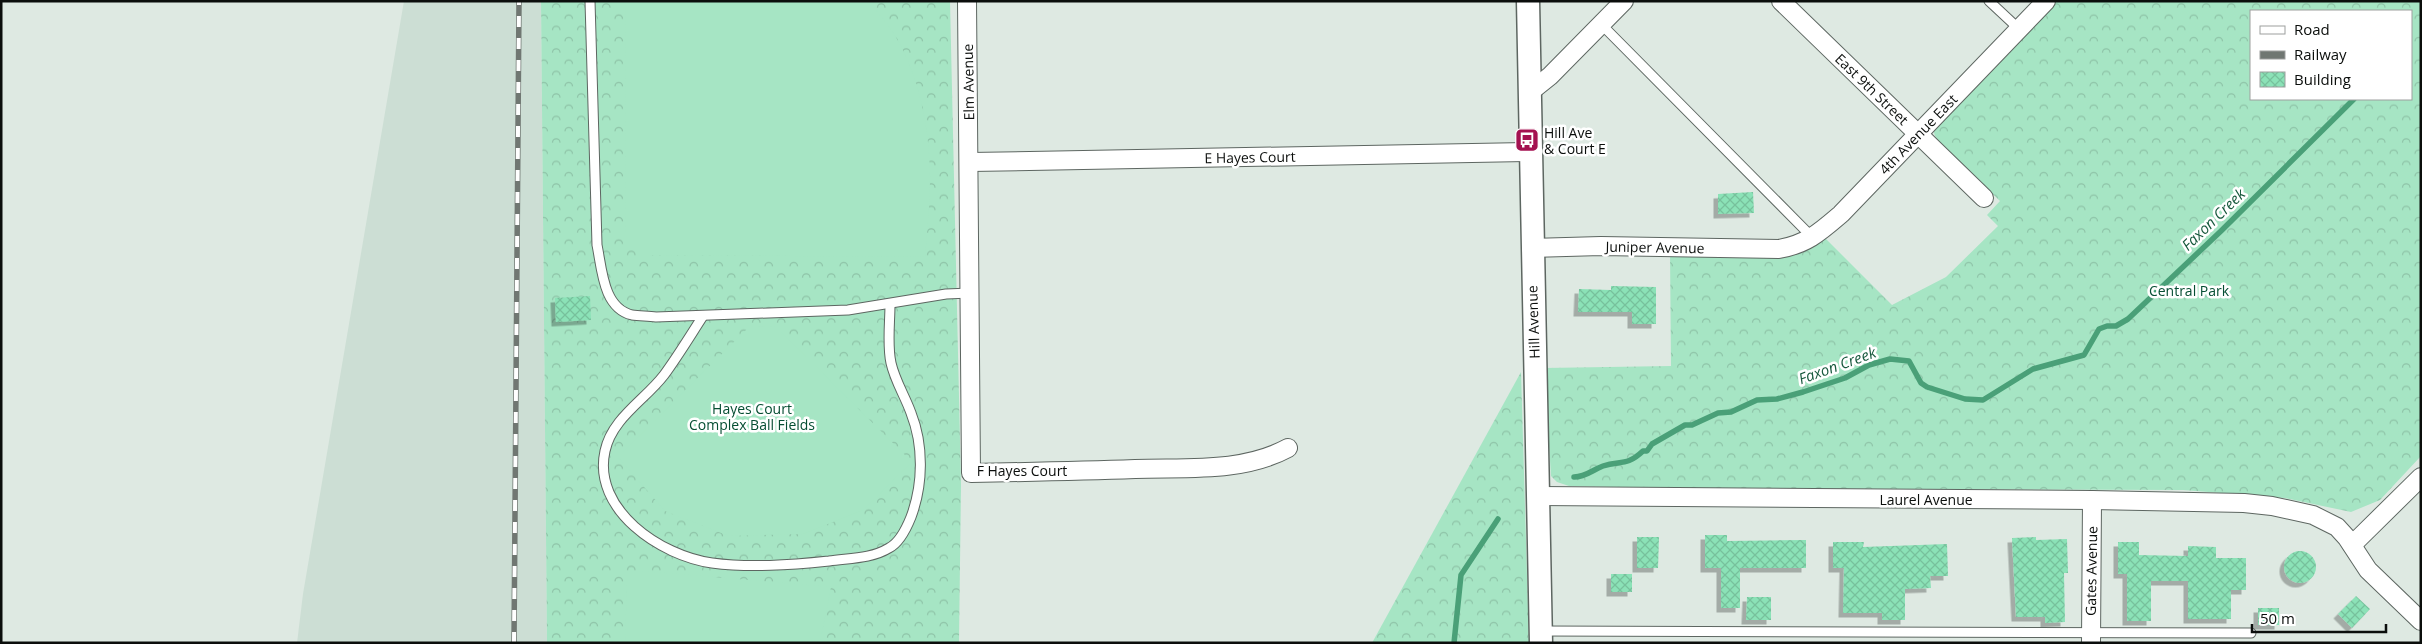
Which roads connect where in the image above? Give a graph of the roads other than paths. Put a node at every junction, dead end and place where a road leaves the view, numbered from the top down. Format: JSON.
{"nodes":[{"id":1,"x":590,"y":1,"type":"edge"},
{"id":2,"x":967,"y":1,"type":"edge"},
{"id":3,"x":1528,"y":1,"type":"edge"},
{"id":4,"x":1624,"y":1,"type":"edge"},
{"id":5,"x":1781,"y":1,"type":"edge"},
{"id":6,"x":1989,"y":1,"type":"edge"},
{"id":7,"x":2046,"y":1,"type":"edge"},
{"id":8,"x":1601,"y":24,"type":"junction"},
{"id":9,"x":2019,"y":30,"type":"junction"},
{"id":10,"x":1530,"y":92,"type":"junction"},
{"id":11,"x":1918,"y":133,"type":"junction"},
{"id":12,"x":1531,"y":152,"type":"junction"},
{"id":13,"x":970,"y":162,"type":"junction"},
{"id":14,"x":1984,"y":198,"type":"dead end"},
{"id":15,"x":1813,"y":238,"type":"junction"},
{"id":16,"x":1531,"y":248,"type":"junction"},
{"id":17,"x":1779,"y":249,"type":"joint"},
{"id":18,"x":970,"y":292,"type":"junction"},
{"id":19,"x":890,"y":304,"type":"junction"},
{"id":20,"x":703,"y":316,"type":"junction"},
{"id":21,"x":1288,"y":448,"type":"dead end"},
{"id":22,"x":2421,"y":477,"type":"edge"},
{"id":23,"x":1538,"y":496,"type":"junction"},
{"id":24,"x":2092,"y":500,"type":"junction"},
{"id":25,"x":2352,"y":545,"type":"junction"},
{"id":26,"x":2421,"y":621,"type":"edge"},
{"id":27,"x":2251,"y":633,"type":"dead end"},
{"id":28,"x":1541,"y":637,"type":"edge"},
{"id":29,"x":2091,"y":638,"type":"edge"}],
"edges":[{"from":1,"to":20,"type":"lane"},
{"from":2,"to":13,"type":"street","name":"Elm Avenue"},
{"from":3,"to":10,"type":"street","name":"Hill Avenue"},
{"from":4,"to":8,"type":"street"},
{"from":5,"to":11,"type":"street","name":"East 9th Street"},
{"from":6,"to":9,"type":"lane"},
{"from":7,"to":9,"type":"street","name":"4th Avenue East"},
{"from":8,"to":10,"type":"street"},
{"from":8,"to":15,"type":"lane"},
{"from":9,"to":11,"type":"street","name":"4th Avenue East"},
{"from":10,"to":12,"type":"street","name":"Hill Avenue"},
{"from":11,"to":14,"type":"street","name":"East 9th Street"},
{"from":11,"to":15,"type":"street","name":"4th Avenue East"},
{"from":12,"to":13,"type":"street","name":"E Hayes Court"},
{"from":12,"to":16,"type":"street","name":"Hill Avenue"},
{"from":13,"to":18,"type":"street","name":"F Hayes Court"},
{"from":15,"to":17,"type":"street","name":"4th Avenue East"},
{"from":16,"to":17,"type":"street","name":"Juniper Avenue"},
{"from":16,"to":23,"type":"street","name":"Hill Avenue"},
{"from":18,"to":19,"type":"lane"},
{"from":18,"to":21,"type":"street","name":"F Hayes Court"},
{"from":19,"to":20,"type":"lane"},
{"from":19,"to":20,"type":"lane"},
{"from":22,"to":25,"type":"street"},
{"from":23,"to":24,"type":"street","name":"Laurel Avenue"},
{"from":23,"to":28,"type":"street","name":"Hill Avenue"},
{"from":24,"to":25,"type":"street","name":"Laurel Avenue"},
{"from":24,"to":29,"type":"street","name":"Gates Avenue"},
{"from":25,"to":26,"type":"street"},
{"from":27,"to":29,"type":"lane"},
{"from":28,"to":29,"type":"lane"}]}
